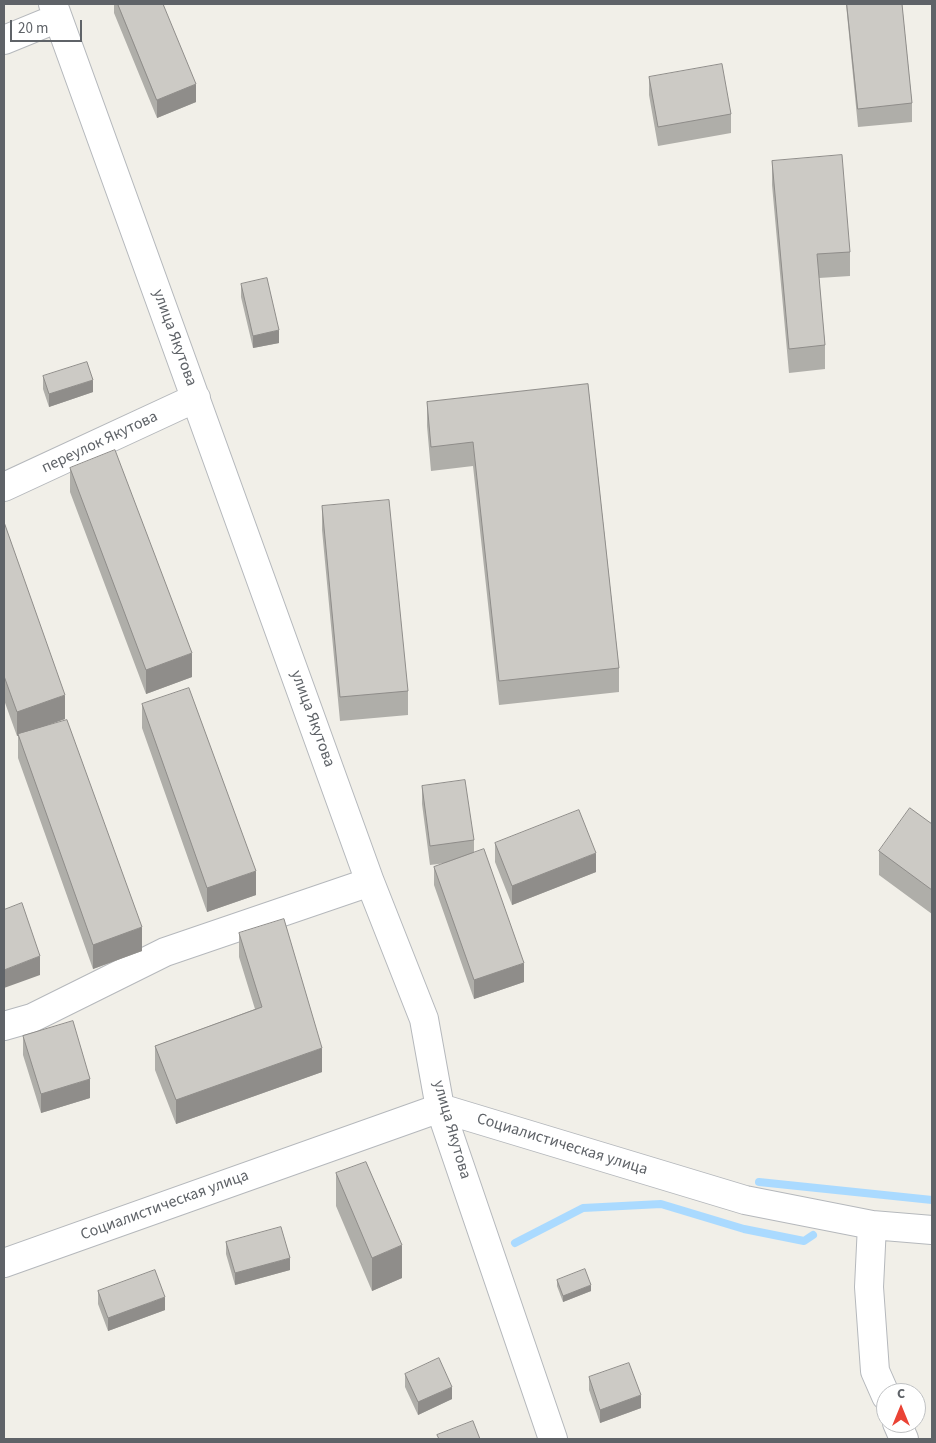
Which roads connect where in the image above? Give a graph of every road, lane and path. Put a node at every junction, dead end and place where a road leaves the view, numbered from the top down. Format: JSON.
{"nodes":[{"id":1,"x":56,"y":11,"type":"edge"},
{"id":2,"x":4,"y":40,"type":"edge"},
{"id":3,"x":196,"y":398,"type":"junction"},
{"id":4,"x":4,"y":488,"type":"edge"},
{"id":5,"x":370,"y":882,"type":"junction"},
{"id":6,"x":4,"y":1026,"type":"edge"},
{"id":7,"x":440,"y":1108,"type":"junction"},
{"id":8,"x":872,"y":1224,"type":"junction"},
{"id":9,"x":932,"y":1230,"type":"edge"},
{"id":10,"x":4,"y":1263,"type":"edge"},
{"id":11,"x":880,"y":1383,"type":"edge"},
{"id":12,"x":553,"y":1439,"type":"edge"}],
"edges":[{"from":1,"to":2,"type":"street"},
{"from":1,"to":3,"type":"street","name":"улица Якутова"},
{"from":3,"to":4,"type":"street","name":"переулок Якутова"},
{"from":3,"to":5,"type":"street","name":"улица Якутова"},
{"from":5,"to":6,"type":"street"},
{"from":5,"to":7,"type":"street","name":"улица Якутова"},
{"from":7,"to":8,"type":"street","name":"Социалистическая улица"},
{"from":7,"to":10,"type":"street","name":"Социалистическая улица"},
{"from":7,"to":12,"type":"street","name":"улица Якутова"},
{"from":8,"to":9,"type":"street","name":"Социалистическая улица"},
{"from":8,"to":11,"type":"street"}]}
